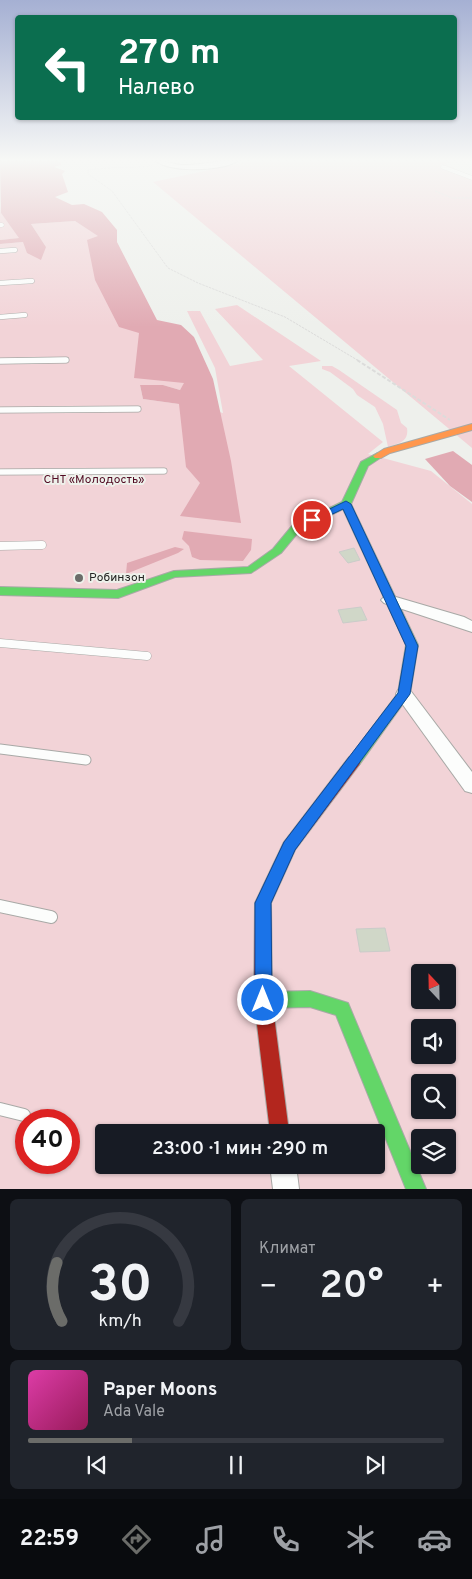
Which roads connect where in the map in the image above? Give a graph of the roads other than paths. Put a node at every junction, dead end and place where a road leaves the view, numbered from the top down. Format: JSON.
{"nodes":[{"id":1,"x":15,"y":250,"type":"dead end"},
{"id":2,"x":0,"y":251,"type":"edge"},
{"id":3,"x":32,"y":281,"type":"dead end"},
{"id":4,"x":0,"y":283,"type":"edge"},
{"id":5,"x":25,"y":315,"type":"dead end"},
{"id":6,"x":0,"y":318,"type":"edge"},
{"id":7,"x":66,"y":360,"type":"dead end"},
{"id":8,"x":0,"y":361,"type":"edge"},
{"id":9,"x":138,"y":409,"type":"dead end"},
{"id":10,"x":0,"y":410,"type":"edge"},
{"id":11,"x":468,"y":428,"type":"edge"},
{"id":12,"x":164,"y":471,"type":"dead end"},
{"id":13,"x":0,"y":472,"type":"edge"},
{"id":14,"x":346,"y":504,"type":"junction"},
{"id":15,"x":42,"y":545,"type":"dead end"},
{"id":16,"x":0,"y":546,"type":"edge"},
{"id":17,"x":0,"y":591,"type":"edge"},
{"id":18,"x":389,"y":600,"type":"junction"},
{"id":19,"x":472,"y":627,"type":"edge"},
{"id":20,"x":0,"y":643,"type":"edge"},
{"id":21,"x":146,"y":656,"type":"dead end"},
{"id":22,"x":404,"y":694,"type":"junction"},
{"id":23,"x":0,"y":749,"type":"edge"},
{"id":24,"x":86,"y":760,"type":"dead end"},
{"id":25,"x":472,"y":786,"type":"edge"},
{"id":26,"x":0,"y":906,"type":"edge"},
{"id":27,"x":52,"y":917,"type":"dead end"},
{"id":28,"x":263,"y":1000,"type":"junction"},
{"id":29,"x":0,"y":1109,"type":"edge"},
{"id":30,"x":15,"y":1113,"type":"edge"},
{"id":31,"x":278,"y":1124,"type":"edge"},
{"id":32,"x":284,"y":1174,"type":"edge"},
{"id":33,"x":286,"y":1189,"type":"edge"},
{"id":34,"x":416,"y":1189,"type":"edge"}],
"edges":[{"from":1,"to":2,"type":"lane"},
{"from":3,"to":4,"type":"lane"},
{"from":5,"to":6,"type":"lane"},
{"from":7,"to":8,"type":"lane"},
{"from":9,"to":10,"type":"lane"},
{"from":11,"to":14,"type":"street"},
{"from":12,"to":13,"type":"lane"},
{"from":14,"to":17,"type":"street"},
{"from":14,"to":18,"type":"street"},
{"from":15,"to":16,"type":"lane"},
{"from":18,"to":19,"type":"street"},
{"from":18,"to":22,"type":"street"},
{"from":20,"to":21,"type":"lane"},
{"from":22,"to":25,"type":"street"},
{"from":22,"to":28,"type":"street"},
{"from":23,"to":24,"type":"lane"},
{"from":26,"to":27,"type":"lane"},
{"from":28,"to":31,"type":"street"},
{"from":28,"to":34,"type":"street"},
{"from":29,"to":30,"type":"lane"},
{"from":32,"to":33,"type":"street"}]}
